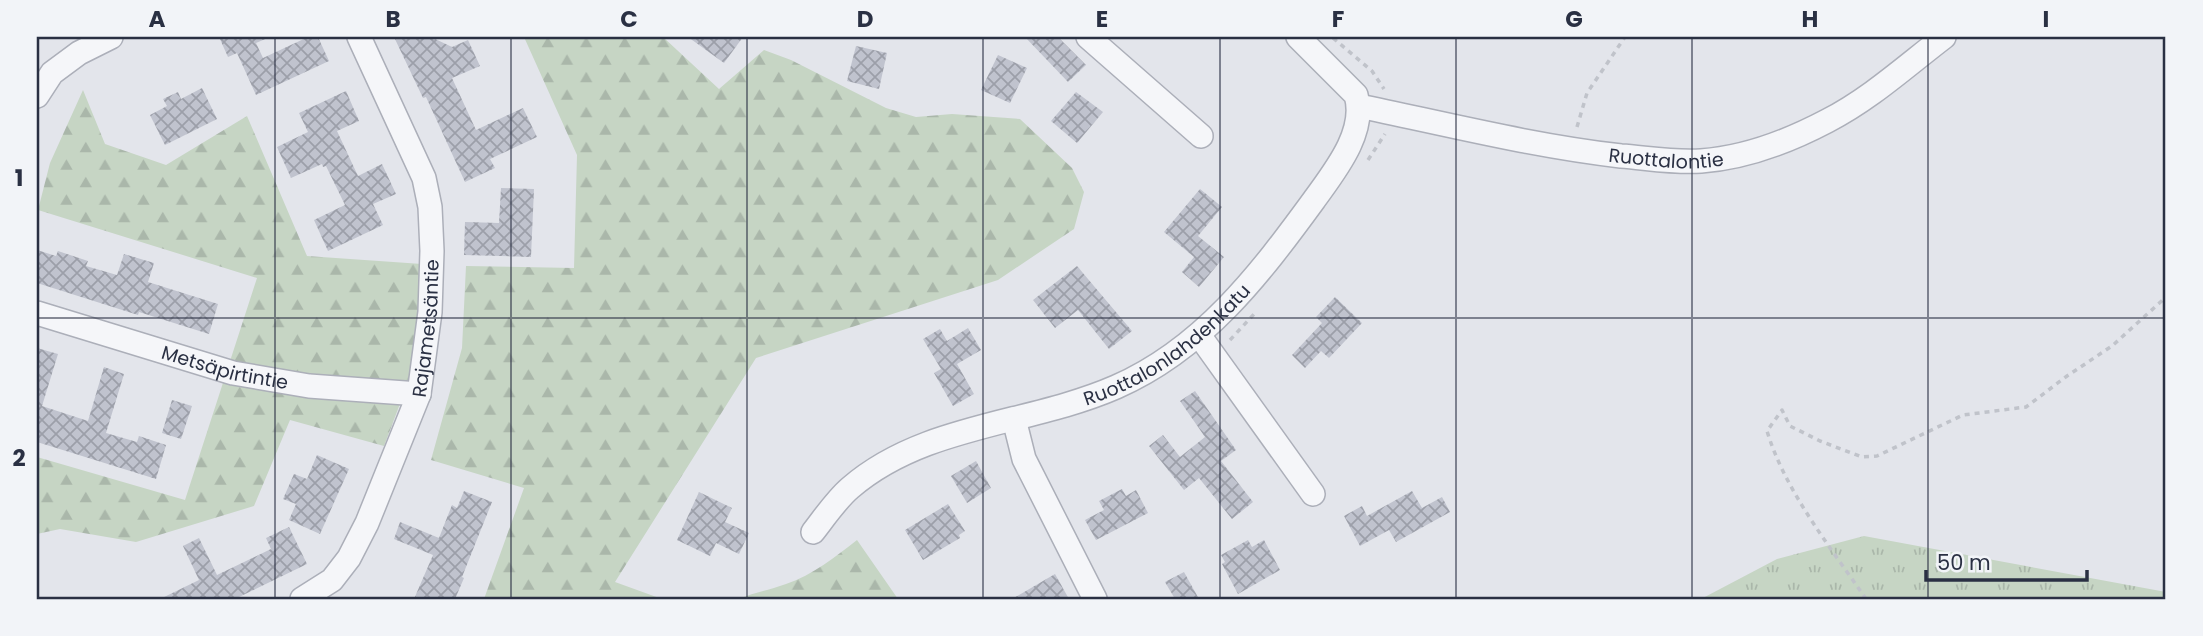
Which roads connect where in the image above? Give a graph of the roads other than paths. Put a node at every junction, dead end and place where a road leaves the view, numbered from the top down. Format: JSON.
{"nodes":[{"id":1,"x":111,"y":37,"type":"edge"},
{"id":2,"x":359,"y":37,"type":"edge"},
{"id":3,"x":1088,"y":37,"type":"edge"},
{"id":4,"x":1298,"y":37,"type":"edge"},
{"id":5,"x":1944,"y":37,"type":"edge"},
{"id":6,"x":37,"y":96,"type":"edge"},
{"id":7,"x":1359,"y":106,"type":"junction"},
{"id":8,"x":1201,"y":136,"type":"dead end"},
{"id":9,"x":37,"y":313,"type":"edge"},
{"id":10,"x":1199,"y":335,"type":"junction"},
{"id":11,"x":419,"y":394,"type":"junction"},
{"id":12,"x":1014,"y":419,"type":"junction"},
{"id":13,"x":1313,"y":494,"type":"dead end"},
{"id":14,"x":813,"y":533,"type":"dead end"},
{"id":15,"x":302,"y":599,"type":"edge"},
{"id":16,"x":1095,"y":599,"type":"edge"}],
"edges":[{"from":1,"to":6,"type":"street"},
{"from":2,"to":11,"type":"street","name":"Rajametsäntie"},
{"from":3,"to":8,"type":"street"},
{"from":4,"to":7,"type":"street"},
{"from":5,"to":7,"type":"street","name":"Ruottalontie"},
{"from":7,"to":10,"type":"street","name":"Ruottalonlahdenkatu"},
{"from":9,"to":11,"type":"street","name":"Metsäpirtintie"},
{"from":10,"to":12,"type":"street","name":"Ruottalonlahdenkatu"},
{"from":10,"to":13,"type":"street"},
{"from":11,"to":15,"type":"street","name":"Rajametsäntie"},
{"from":12,"to":14,"type":"street","name":"Ruottalonlahdenkatu"},
{"from":12,"to":16,"type":"street"}]}
